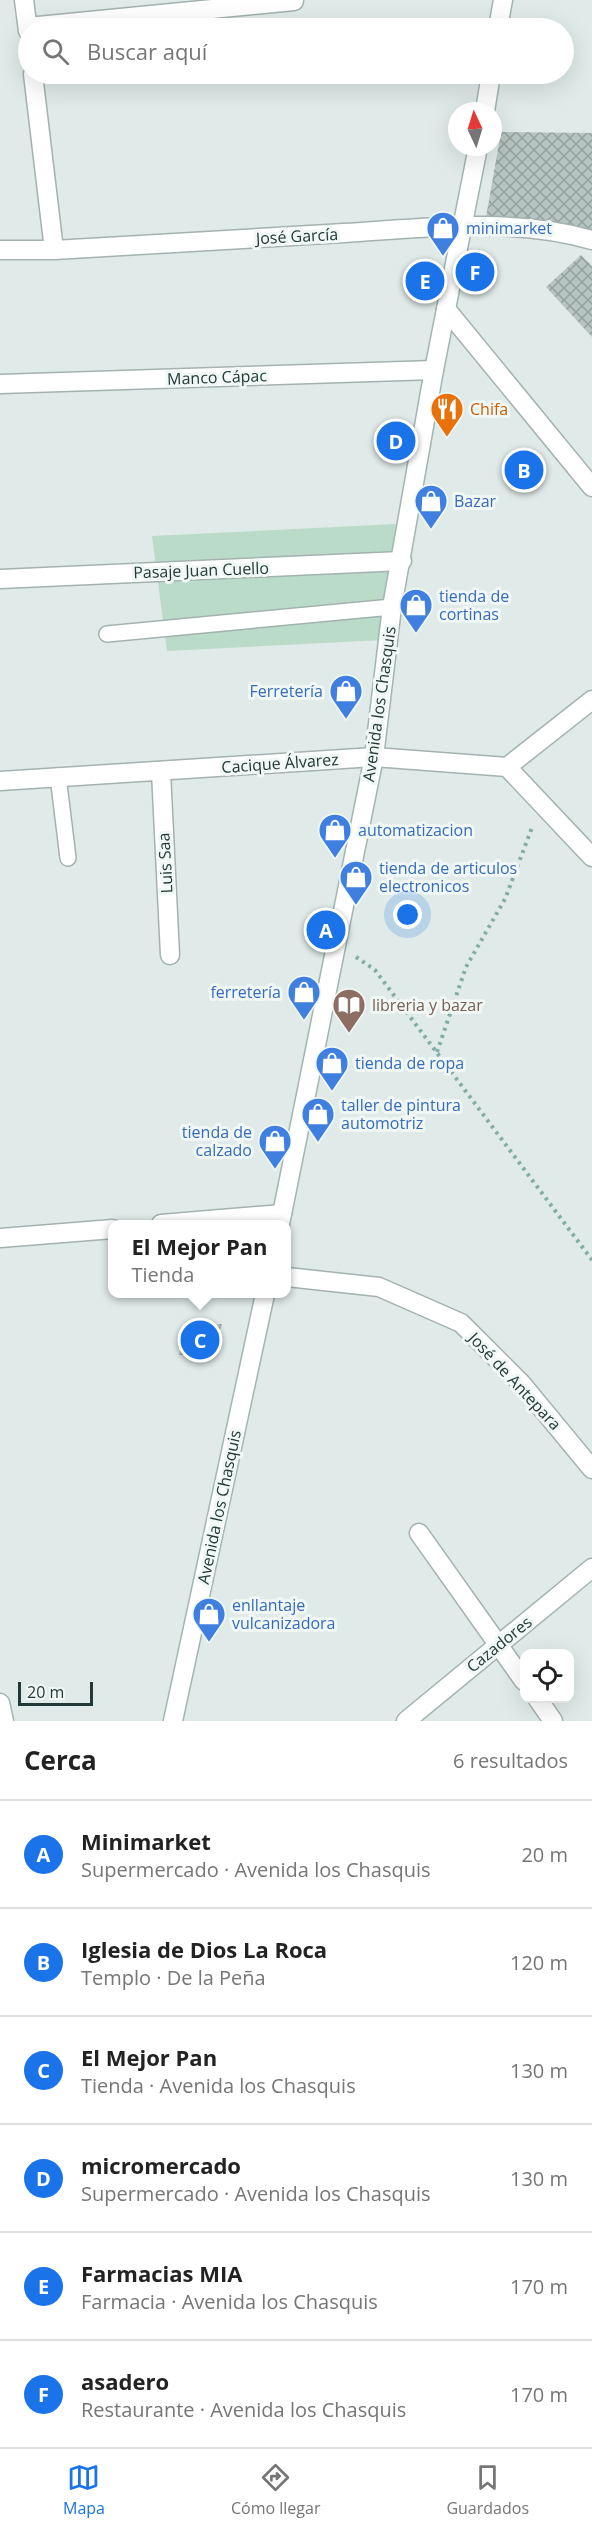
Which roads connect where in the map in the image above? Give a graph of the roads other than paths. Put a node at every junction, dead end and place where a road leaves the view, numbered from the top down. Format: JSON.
{"nodes":[{"id":1,"x":24,"y":0,"type":"edge"},
{"id":2,"x":503,"y":0,"type":"edge"},
{"id":3,"x":294,"y":2,"type":"dead end"},
{"id":4,"x":26,"y":18,"type":"edge"},
{"id":5,"x":136,"y":18,"type":"edge"},
{"id":6,"x":500,"y":18,"type":"edge"},
{"id":7,"x":34,"y":84,"type":"edge"},
{"id":8,"x":489,"y":84,"type":"edge"},
{"id":9,"x":486,"y":102,"type":"edge"},
{"id":10,"x":476,"y":156,"type":"edge"},
{"id":11,"x":463,"y":226,"type":"junction"},
{"id":12,"x":592,"y":240,"type":"edge"},
{"id":13,"x":0,"y":250,"type":"edge"},
{"id":14,"x":54,"y":250,"type":"junction"},
{"id":15,"x":446,"y":309,"type":"junction"},
{"id":16,"x":434,"y":370,"type":"junction"},
{"id":17,"x":0,"y":384,"type":"edge"},
{"id":18,"x":592,"y":487,"type":"edge"},
{"id":19,"x":402,"y":561,"type":"junction"},
{"id":20,"x":0,"y":579,"type":"edge"},
{"id":21,"x":392,"y":607,"type":"junction"},
{"id":22,"x":107,"y":634,"type":"dead end"},
{"id":23,"x":592,"y":700,"type":"edge"},
{"id":24,"x":374,"y":757,"type":"junction"},
{"id":25,"x":507,"y":767,"type":"junction"},
{"id":26,"x":161,"y":772,"type":"junction"},
{"id":27,"x":58,"y":776,"type":"junction"},
{"id":28,"x":0,"y":781,"type":"edge"},
{"id":29,"x":592,"y":857,"type":"edge"},
{"id":30,"x":68,"y":858,"type":"dead end"},
{"id":31,"x":170,"y":955,"type":"dead end"},
{"id":32,"x":281,"y":1219,"type":"edge"},
{"id":33,"x":257,"y":1220,"type":"edge"},
{"id":34,"x":108,"y":1228,"type":"edge"},
{"id":35,"x":0,"y":1238,"type":"edge"},
{"id":36,"x":291,"y":1277,"type":"edge"},
{"id":37,"x":264,"y":1298,"type":"edge"},
{"id":38,"x":592,"y":1468,"type":"edge"},
{"id":39,"x":419,"y":1533,"type":"dead end"},
{"id":40,"x":592,"y":1568,"type":"edge"},
{"id":41,"x":499,"y":1645,"type":"junction"},
{"id":42,"x":520,"y":1674,"type":"edge"},
{"id":43,"x":0,"y":1703,"type":"edge"},
{"id":44,"x":540,"y":1703,"type":"edge"},
{"id":45,"x":175,"y":1719,"type":"edge"},
{"id":46,"x":4,"y":1721,"type":"edge"},
{"id":47,"x":406,"y":1721,"type":"edge"},
{"id":48,"x":553,"y":1721,"type":"edge"}],
"edges":[{"from":1,"to":4,"type":"street"},
{"from":2,"to":6,"type":"street"},
{"from":3,"to":5,"type":"street"},
{"from":7,"to":14,"type":"street"},
{"from":8,"to":9,"type":"street"},
{"from":10,"to":11,"type":"street","name":"Avenida los Chasquis"},
{"from":11,"to":12,"type":"street","name":"José García"},
{"from":11,"to":14,"type":"street","name":"José García"},
{"from":11,"to":15,"type":"street","name":"Avenida los Chasquis"},
{"from":13,"to":14,"type":"street","name":"José García"},
{"from":15,"to":16,"type":"street","name":"Avenida los Chasquis"},
{"from":15,"to":18,"type":"street"},
{"from":16,"to":17,"type":"street","name":"Manco Cápac"},
{"from":16,"to":19,"type":"street","name":"Avenida los Chasquis"},
{"from":19,"to":20,"type":"street","name":"Pasaje Juan Cuello"},
{"from":19,"to":21,"type":"street","name":"Avenida los Chasquis"},
{"from":21,"to":22,"type":"lane"},
{"from":21,"to":24,"type":"street","name":"Avenida los Chasquis"},
{"from":23,"to":25,"type":"street"},
{"from":24,"to":25,"type":"street","name":"Cacique Álvarez"},
{"from":24,"to":26,"type":"street","name":"Cacique Álvarez"},
{"from":24,"to":32,"type":"street","name":"Avenida los Chasquis"},
{"from":25,"to":29,"type":"street"},
{"from":26,"to":27,"type":"street","name":"Cacique Álvarez"},
{"from":26,"to":31,"type":"street","name":"Luis Saa"},
{"from":27,"to":28,"type":"street","name":"Cacique Álvarez"},
{"from":27,"to":30,"type":"lane"},
{"from":32,"to":33,"type":"street"},
{"from":34,"to":35,"type":"street"},
{"from":36,"to":38,"type":"street","name":"José de Antepara"},
{"from":37,"to":45,"type":"street","name":"Avenida los Chasquis"},
{"from":39,"to":41,"type":"street"},
{"from":40,"to":41,"type":"street","name":"Cazadores"},
{"from":41,"to":42,"type":"street"},
{"from":41,"to":47,"type":"street","name":"Cazadores"},
{"from":43,"to":46,"type":"street"},
{"from":44,"to":48,"type":"street"}]}
